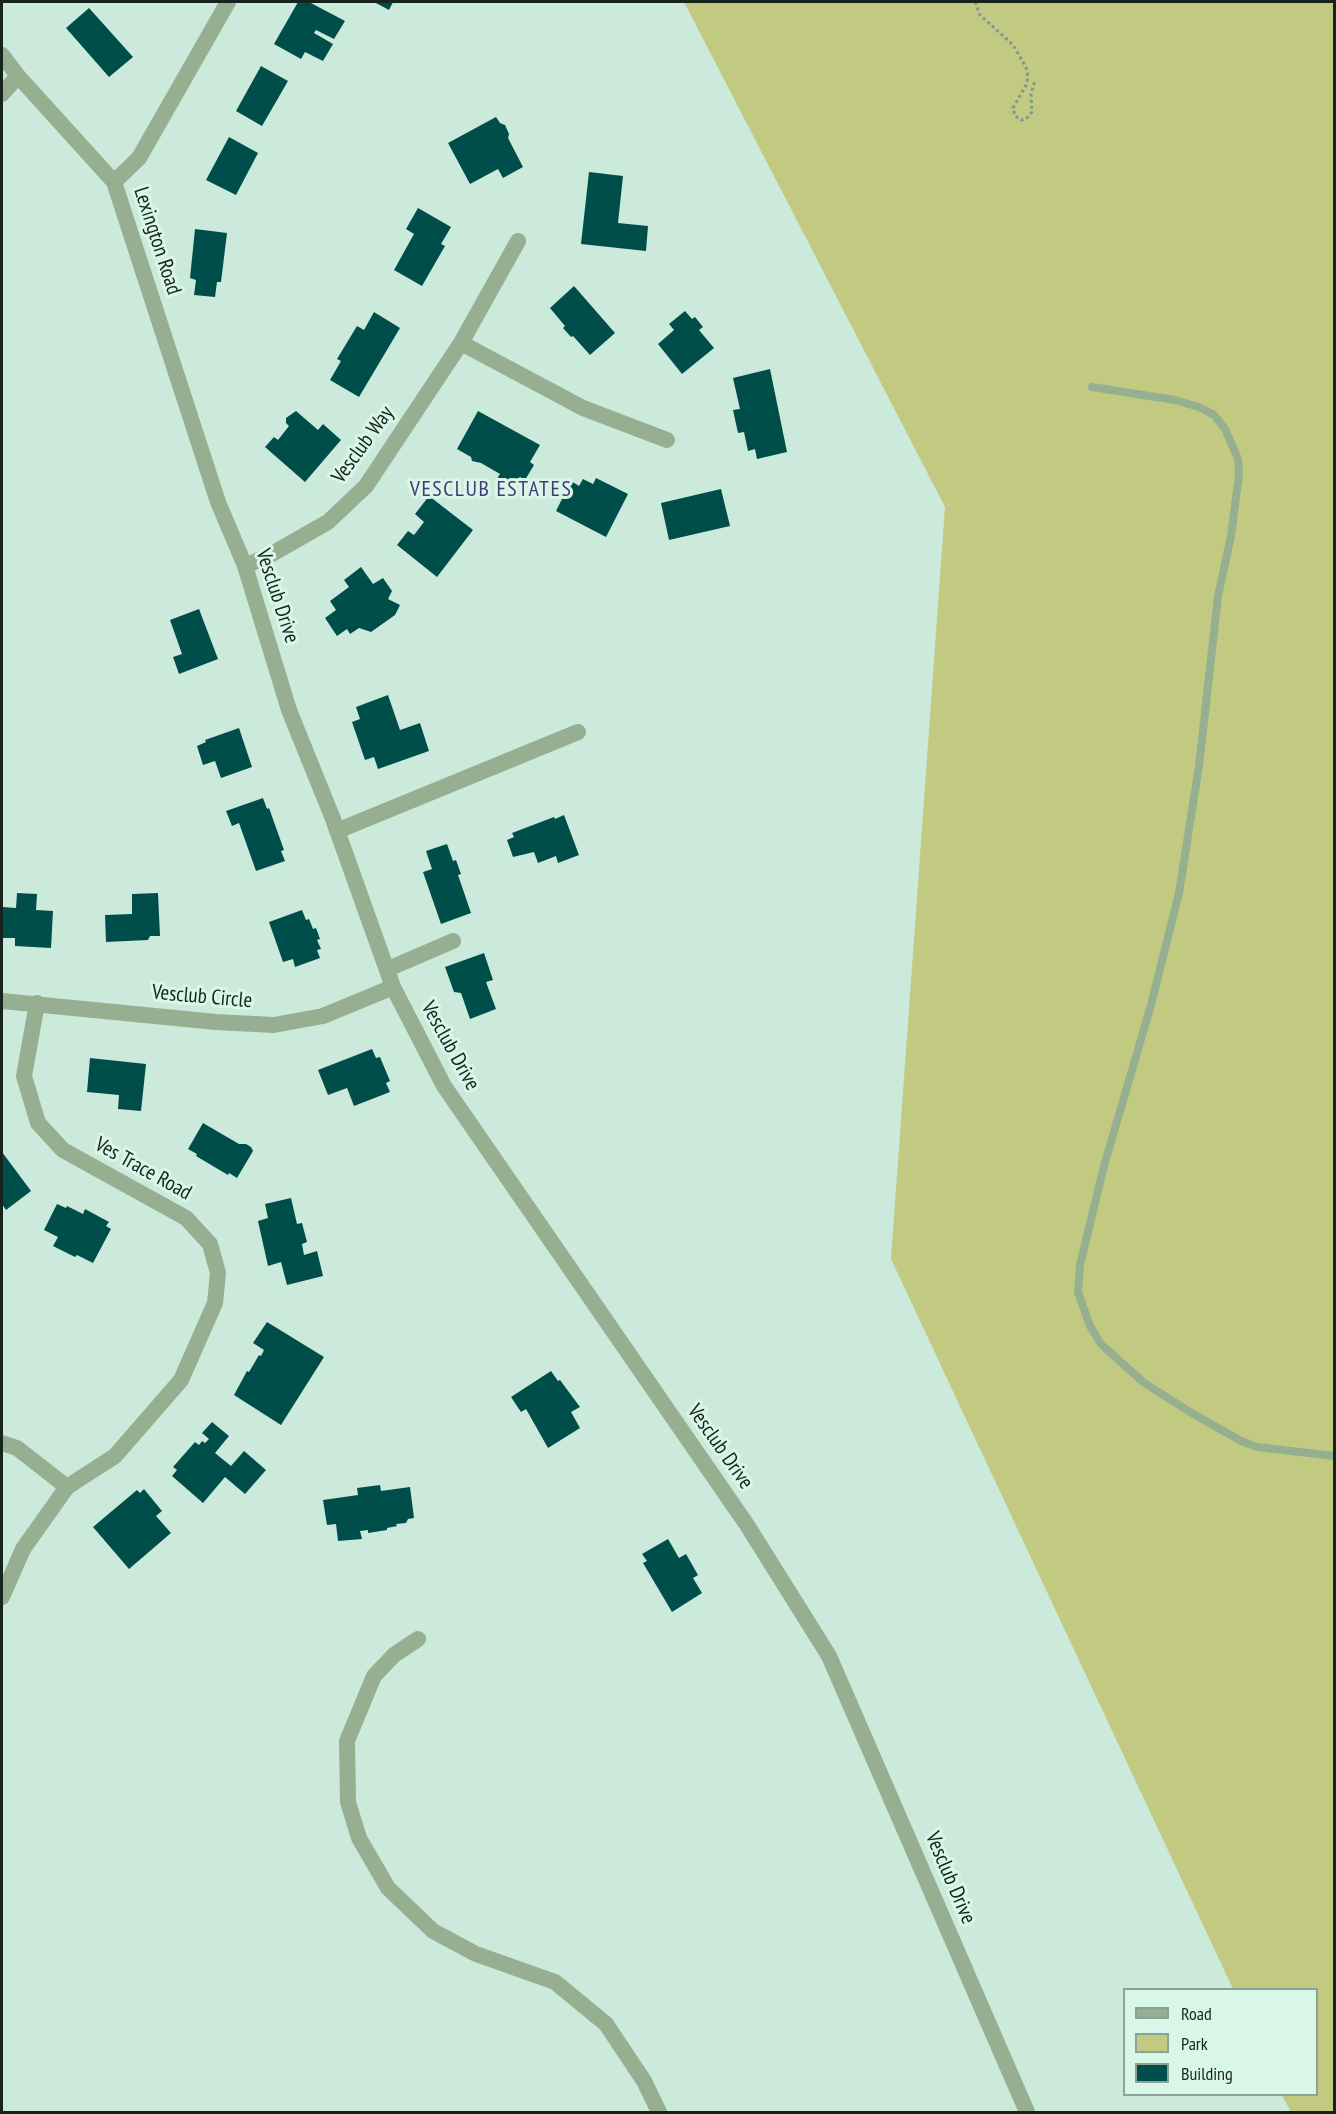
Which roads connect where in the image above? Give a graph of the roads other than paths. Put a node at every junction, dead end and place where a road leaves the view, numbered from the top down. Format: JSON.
{"nodes":[{"id":1,"x":228,"y":2,"type":"edge"},
{"id":2,"x":2,"y":55,"type":"edge"},
{"id":3,"x":18,"y":76,"type":"junction"},
{"id":4,"x":2,"y":94,"type":"edge"},
{"id":5,"x":114,"y":182,"type":"junction"},
{"id":6,"x":518,"y":241,"type":"dead end"},
{"id":7,"x":461,"y":343,"type":"junction"},
{"id":8,"x":1092,"y":387,"type":"dead end"},
{"id":9,"x":667,"y":440,"type":"dead end"},
{"id":10,"x":210,"y":476,"type":"joint"},
{"id":11,"x":246,"y":566,"type":"junction"},
{"id":12,"x":578,"y":732,"type":"dead end"},
{"id":13,"x":336,"y":831,"type":"junction"},
{"id":14,"x":453,"y":941,"type":"dead end"},
{"id":15,"x":388,"y":969,"type":"junction"},
{"id":16,"x":393,"y":987,"type":"junction"},
{"id":17,"x":2,"y":1001,"type":"edge"},
{"id":18,"x":37,"y":1004,"type":"junction"},
{"id":19,"x":2,"y":1443,"type":"edge"},
{"id":20,"x":1335,"y":1456,"type":"edge"},
{"id":21,"x":67,"y":1487,"type":"junction"},
{"id":22,"x":2,"y":1597,"type":"edge"},
{"id":23,"x":418,"y":1640,"type":"dead end"},
{"id":24,"x":659,"y":2112,"type":"edge"},
{"id":25,"x":1027,"y":2112,"type":"edge"}],
"edges":[{"from":1,"to":5,"type":"street"},
{"from":2,"to":3,"type":"street","name":"Lexington Road"},
{"from":3,"to":4,"type":"street"},
{"from":3,"to":5,"type":"street","name":"Lexington Road"},
{"from":5,"to":10,"type":"street","name":"Lexington Road"},
{"from":6,"to":7,"type":"street","name":"Vesclub Way"},
{"from":7,"to":9,"type":"street"},
{"from":7,"to":11,"type":"street","name":"Vesclub Way"},
{"from":8,"to":20,"type":"lane"},
{"from":10,"to":11,"type":"street","name":"Vesclub Drive"},
{"from":11,"to":13,"type":"street","name":"Vesclub Drive"},
{"from":12,"to":13,"type":"street"},
{"from":13,"to":15,"type":"street","name":"Vesclub Drive"},
{"from":14,"to":15,"type":"street"},
{"from":15,"to":16,"type":"street","name":"Vesclub Drive"},
{"from":16,"to":18,"type":"street","name":"Vesclub Circle"},
{"from":16,"to":25,"type":"street","name":"Vesclub Drive"},
{"from":17,"to":18,"type":"street","name":"Vesclub Circle"},
{"from":18,"to":21,"type":"street","name":"Ves Trace Road"},
{"from":19,"to":21,"type":"street"},
{"from":21,"to":22,"type":"street","name":"Ves Trace Road"},
{"from":23,"to":24,"type":"street"}]}
